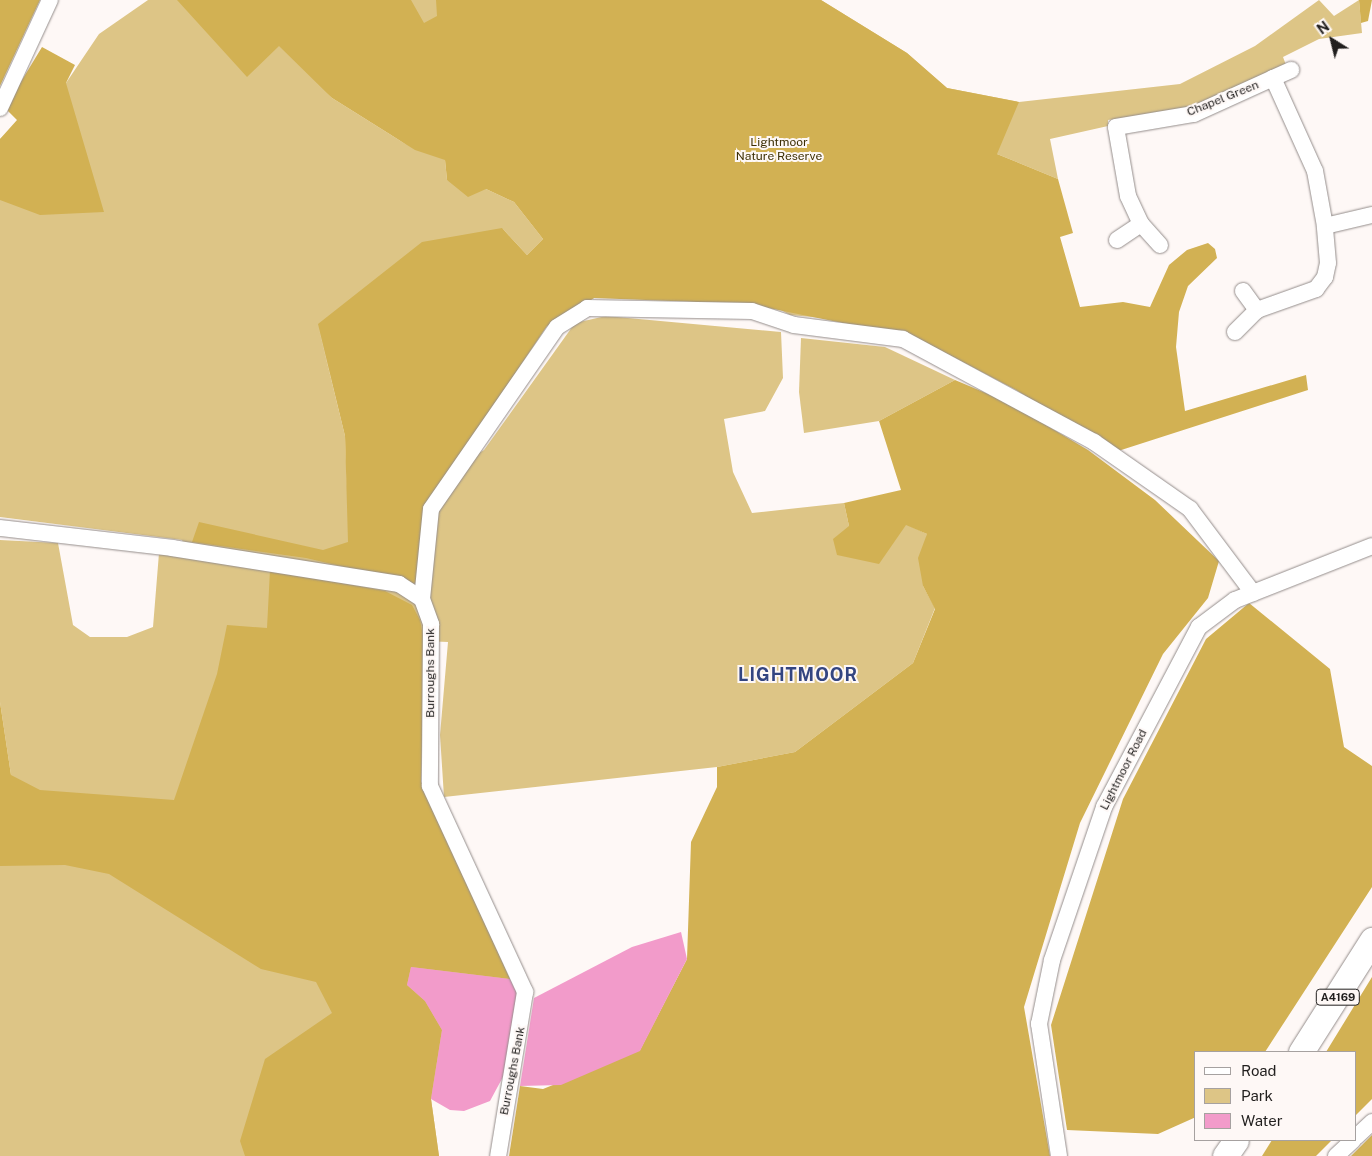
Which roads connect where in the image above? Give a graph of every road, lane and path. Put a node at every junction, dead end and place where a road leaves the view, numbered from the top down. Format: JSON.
{"nodes":[{"id":1,"x":50,"y":0,"type":"edge"},
{"id":2,"x":1290,"y":70,"type":"dead end"},
{"id":3,"x":1273,"y":78,"type":"junction"},
{"id":4,"x":0,"y":108,"type":"edge"},
{"id":5,"x":1372,"y":214,"type":"edge"},
{"id":6,"x":1141,"y":224,"type":"junction"},
{"id":7,"x":1325,"y":226,"type":"junction"},
{"id":8,"x":1117,"y":240,"type":"dead end"},
{"id":9,"x":1160,"y":245,"type":"dead end"},
{"id":10,"x":1243,"y":291,"type":"dead end"},
{"id":11,"x":1257,"y":310,"type":"junction"},
{"id":12,"x":1235,"y":332,"type":"dead end"},
{"id":13,"x":0,"y":528,"type":"edge"},
{"id":14,"x":1372,"y":546,"type":"edge"},
{"id":15,"x":1253,"y":593,"type":"junction"},
{"id":16,"x":422,"y":599,"type":"junction"},
{"id":17,"x":1372,"y":940,"type":"edge"},
{"id":18,"x":1302,"y":1051,"type":"edge"},
{"id":19,"x":1372,"y":1122,"type":"edge"},
{"id":20,"x":1357,"y":1136,"type":"edge"},
{"id":21,"x":1235,"y":1141,"type":"edge"},
{"id":22,"x":1352,"y":1141,"type":"edge"},
{"id":23,"x":498,"y":1156,"type":"edge"},
{"id":24,"x":1058,"y":1156,"type":"edge"},
{"id":25,"x":1225,"y":1156,"type":"edge"},
{"id":26,"x":1336,"y":1156,"type":"edge"}],
"edges":[{"from":1,"to":4,"type":"street"},
{"from":2,"to":3,"type":"street"},
{"from":3,"to":6,"type":"street","name":"Chapel Green"},
{"from":3,"to":7,"type":"street","name":"Chapel Green"},
{"from":5,"to":7,"type":"street"},
{"from":6,"to":8,"type":"street"},
{"from":6,"to":9,"type":"street","name":"Chapel Green"},
{"from":7,"to":11,"type":"street","name":"Chapel Green"},
{"from":10,"to":11,"type":"street"},
{"from":11,"to":12,"type":"street"},
{"from":13,"to":16,"type":"street"},
{"from":14,"to":15,"type":"street","name":"Lightmoor Road"},
{"from":15,"to":16,"type":"street"},
{"from":15,"to":24,"type":"street","name":"Lightmoor Road"},
{"from":16,"to":23,"type":"street","name":"Burroughs Bank"},
{"from":17,"to":18,"type":"main road","number":"A4169"},
{"from":19,"to":20,"type":"street"},
{"from":21,"to":25,"type":"main road"},
{"from":22,"to":26,"type":"street"}]}
